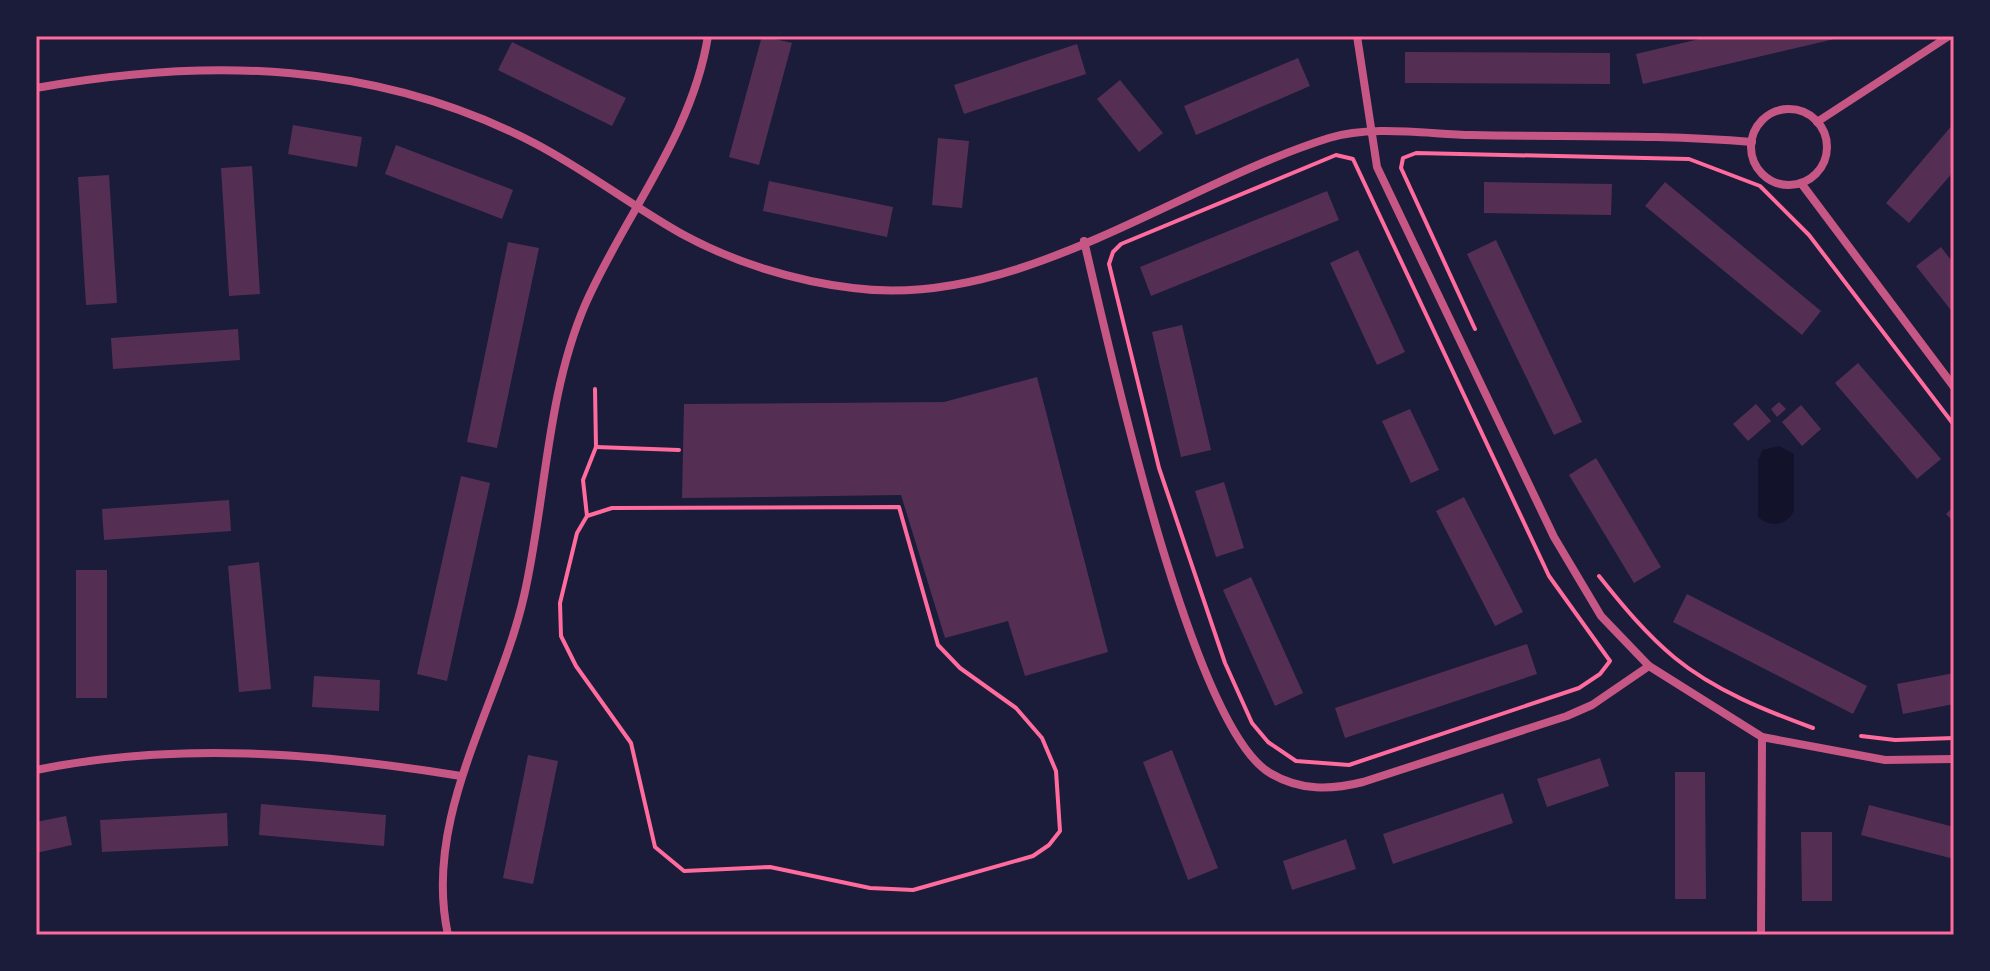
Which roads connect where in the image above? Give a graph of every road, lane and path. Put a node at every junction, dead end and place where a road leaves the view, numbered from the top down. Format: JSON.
{"nodes":[{"id":1,"x":708,"y":36,"type":"edge"},
{"id":2,"x":1357,"y":36,"type":"edge"},
{"id":3,"x":1949,"y":36,"type":"edge"},
{"id":4,"x":36,"y":88,"type":"edge"},
{"id":5,"x":1817,"y":122,"type":"junction"},
{"id":6,"x":1371,"y":133,"type":"junction"},
{"id":7,"x":1752,"y":142,"type":"junction"},
{"id":8,"x":1362,"y":179,"type":"joint"},
{"id":9,"x":1801,"y":183,"type":"junction"},
{"id":10,"x":640,"y":205,"type":"junction"},
{"id":11,"x":1084,"y":241,"type":"junction"},
{"id":12,"x":1476,"y":330,"type":"dead end"},
{"id":13,"x":1954,"y":387,"type":"edge"},
{"id":14,"x":595,"y":389,"type":"dead end"},
{"id":15,"x":1954,"y":425,"type":"edge"},
{"id":16,"x":596,"y":447,"type":"junction"},
{"id":17,"x":679,"y":450,"type":"dead end"},
{"id":18,"x":587,"y":516,"type":"junction"},
{"id":19,"x":1594,"y":570,"type":"dead end"},
{"id":20,"x":1649,"y":666,"type":"junction"},
{"id":21,"x":1826,"y":731,"type":"dead end"},
{"id":22,"x":1850,"y":735,"type":"dead end"},
{"id":23,"x":1762,"y":737,"type":"junction"},
{"id":24,"x":1954,"y":738,"type":"edge"},
{"id":25,"x":1954,"y":759,"type":"edge"},
{"id":26,"x":36,"y":770,"type":"edge"},
{"id":27,"x":461,"y":776,"type":"junction"},
{"id":28,"x":448,"y":935,"type":"edge"},
{"id":29,"x":1761,"y":935,"type":"edge"}],
"edges":[{"from":1,"to":10,"type":"street"},
{"from":2,"to":6,"type":"street"},
{"from":3,"to":5,"type":"street"},
{"from":4,"to":10,"type":"street"},
{"from":5,"to":7,"type":"street"},
{"from":5,"to":9,"type":"street"},
{"from":6,"to":7,"type":"street"},
{"from":6,"to":11,"type":"street"},
{"from":6,"to":20,"type":"street"},
{"from":7,"to":9,"type":"street"},
{"from":8,"to":8,"type":"path"},
{"from":9,"to":13,"type":"street"},
{"from":10,"to":11,"type":"street"},
{"from":10,"to":27,"type":"street"},
{"from":11,"to":20,"type":"street"},
{"from":12,"to":15,"type":"path"},
{"from":14,"to":16,"type":"path"},
{"from":16,"to":17,"type":"path"},
{"from":16,"to":18,"type":"path"},
{"from":18,"to":18,"type":"path"},
{"from":19,"to":21,"type":"path"},
{"from":20,"to":23,"type":"street"},
{"from":22,"to":24,"type":"path"},
{"from":23,"to":25,"type":"street"},
{"from":23,"to":29,"type":"street"},
{"from":26,"to":27,"type":"street"},
{"from":27,"to":28,"type":"street"}]}
